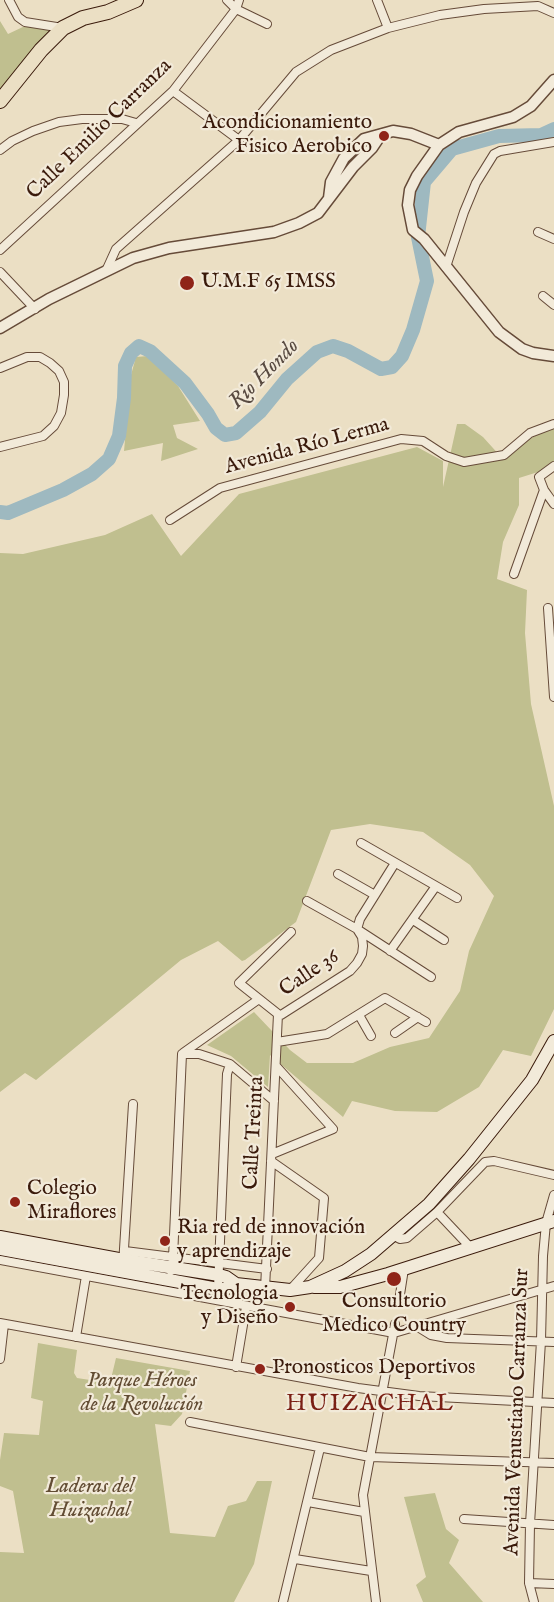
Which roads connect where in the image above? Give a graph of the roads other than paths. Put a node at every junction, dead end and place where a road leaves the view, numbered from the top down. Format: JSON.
{"nodes":[{"id":1,"x":9,"y":0,"type":"edge"},
{"id":2,"x":136,"y":0,"type":"edge"},
{"id":3,"x":227,"y":0,"type":"edge"},
{"id":4,"x":377,"y":0,"type":"edge"},
{"id":5,"x":237,"y":4,"type":"edge"},
{"id":6,"x":554,"y":13,"type":"edge"},
{"id":7,"x":267,"y":24,"type":"dead end"},
{"id":8,"x":63,"y":28,"type":"junction"},
{"id":9,"x":388,"y":28,"type":"junction"},
{"id":10,"x":554,"y":80,"type":"edge"},
{"id":11,"x":173,"y":91,"type":"junction"},
{"id":12,"x":0,"y":101,"type":"edge"},
{"id":13,"x":136,"y":123,"type":"junction"},
{"id":14,"x":239,"y":140,"type":"junction"},
{"id":15,"x":554,"y":142,"type":"edge"},
{"id":16,"x":439,"y":145,"type":"junction"},
{"id":17,"x":0,"y":150,"type":"edge"},
{"id":18,"x":538,"y":232,"type":"dead end"},
{"id":19,"x":554,"y":239,"type":"edge"},
{"id":20,"x":0,"y":250,"type":"edge"},
{"id":21,"x":446,"y":267,"type":"junction"},
{"id":22,"x":0,"y":272,"type":"edge"},
{"id":23,"x":106,"y":272,"type":"junction"},
{"id":24,"x":543,"y":296,"type":"dead end"},
{"id":25,"x":554,"y":305,"type":"edge"},
{"id":26,"x":35,"y":309,"type":"junction"},
{"id":27,"x":0,"y":328,"type":"edge"},
{"id":28,"x":554,"y":356,"type":"edge"},
{"id":29,"x":0,"y":368,"type":"edge"},
{"id":30,"x":554,"y":424,"type":"edge"},
{"id":31,"x":0,"y":447,"type":"edge"},
{"id":32,"x":554,"y":466,"type":"edge"},
{"id":33,"x":544,"y":490,"type":"junction"},
{"id":34,"x":554,"y":504,"type":"edge"},
{"id":35,"x":170,"y":520,"type":"dead end"},
{"id":36,"x":514,"y":574,"type":"dead end"},
{"id":37,"x":548,"y":608,"type":"dead end"},
{"id":38,"x":554,"y":697,"type":"edge"},
{"id":39,"x":361,"y":843,"type":"dead end"},
{"id":40,"x":395,"y":863,"type":"junction"},
{"id":41,"x":338,"y":874,"type":"dead end"},
{"id":42,"x":436,"y":886,"type":"junction"},
{"id":43,"x":375,"y":895,"type":"junction"},
{"id":44,"x":457,"y":898,"type":"dead end"},
{"id":45,"x":307,"y":901,"type":"dead end"},
{"id":46,"x":412,"y":920,"type":"junction"},
{"id":47,"x":357,"y":929,"type":"junction"},
{"id":48,"x":291,"y":932,"type":"dead end"},
{"id":49,"x":444,"y":940,"type":"dead end"},
{"id":50,"x":390,"y":951,"type":"junction"},
{"id":51,"x":431,"y":977,"type":"dead end"},
{"id":52,"x":259,"y":999,"type":"junction"},
{"id":53,"x":278,"y":1014,"type":"junction"},
{"id":54,"x":359,"y":1015,"type":"junction"},
{"id":55,"x":395,"y":1033,"type":"dead end"},
{"id":56,"x":371,"y":1036,"type":"dead end"},
{"id":57,"x":554,"y":1041,"type":"edge"},
{"id":58,"x":277,"y":1042,"type":"junction"},
{"id":59,"x":182,"y":1054,"type":"junction"},
{"id":60,"x":230,"y":1064,"type":"junction"},
{"id":61,"x":276,"y":1066,"type":"junction"},
{"id":62,"x":274,"y":1101,"type":"junction"},
{"id":63,"x":133,"y":1104,"type":"dead end"},
{"id":64,"x":272,"y":1157,"type":"junction"},
{"id":65,"x":554,"y":1176,"type":"edge"},
{"id":66,"x":554,"y":1195,"type":"edge"},
{"id":67,"x":438,"y":1212,"type":"junction"},
{"id":68,"x":550,"y":1222,"type":"edge"},
{"id":69,"x":0,"y":1236,"type":"edge"},
{"id":70,"x":394,"y":1236,"type":"junction"},
{"id":71,"x":470,"y":1247,"type":"junction"},
{"id":72,"x":0,"y":1249,"type":"edge"},
{"id":73,"x":0,"y":1260,"type":"edge"},
{"id":74,"x":124,"y":1261,"type":"junction"},
{"id":75,"x":171,"y":1269,"type":"junction"},
{"id":76,"x":219,"y":1269,"type":"junction"},
{"id":77,"x":267,"y":1269,"type":"junction"},
{"id":78,"x":404,"y":1269,"type":"junction"},
{"id":79,"x":86,"y":1276,"type":"junction"},
{"id":80,"x":236,"y":1284,"type":"junction"},
{"id":81,"x":554,"y":1286,"type":"edge"},
{"id":82,"x":310,"y":1287,"type":"junction"},
{"id":83,"x":218,"y":1289,"type":"junction"},
{"id":84,"x":265,"y":1289,"type":"junction"},
{"id":85,"x":542,"y":1289,"type":"junction"},
{"id":86,"x":290,"y":1290,"type":"junction"},
{"id":87,"x":399,"y":1301,"type":"dead end"},
{"id":88,"x":246,"y":1307,"type":"junction"},
{"id":89,"x":2,"y":1324,"type":"edge"},
{"id":90,"x":418,"y":1327,"type":"junction"},
{"id":91,"x":395,"y":1328,"type":"junction"},
{"id":92,"x":76,"y":1337,"type":"junction"},
{"id":93,"x":541,"y":1341,"type":"junction"},
{"id":94,"x":554,"y":1342,"type":"edge"},
{"id":95,"x":0,"y":1359,"type":"edge"},
{"id":96,"x":236,"y":1366,"type":"junction"},
{"id":97,"x":381,"y":1391,"type":"junction"},
{"id":98,"x":536,"y":1402,"type":"junction"},
{"id":99,"x":554,"y":1403,"type":"edge"},
{"id":100,"x":190,"y":1422,"type":"dead end"},
{"id":101,"x":320,"y":1448,"type":"junction"},
{"id":102,"x":370,"y":1457,"type":"junction"},
{"id":103,"x":532,"y":1462,"type":"junction"},
{"id":104,"x":554,"y":1463,"type":"edge"},
{"id":105,"x":309,"y":1502,"type":"junction"},
{"id":106,"x":364,"y":1512,"type":"junction"},
{"id":107,"x":464,"y":1519,"type":"dead end"},
{"id":108,"x":530,"y":1524,"type":"junction"},
{"id":109,"x":554,"y":1525,"type":"edge"},
{"id":110,"x":295,"y":1559,"type":"junction"},
{"id":111,"x":371,"y":1571,"type":"junction"},
{"id":112,"x":529,"y":1583,"type":"junction"},
{"id":113,"x":554,"y":1584,"type":"edge"},
{"id":114,"x":283,"y":1602,"type":"edge"},
{"id":115,"x":376,"y":1602,"type":"edge"},
{"id":116,"x":534,"y":1602,"type":"edge"}],
"edges":[{"from":1,"to":8,"type":"street"},
{"from":2,"to":8,"type":"main road"},
{"from":3,"to":5,"type":"street"},
{"from":4,"to":9,"type":"street"},
{"from":5,"to":7,"type":"street"},
{"from":5,"to":11,"type":"street","name":"Calle Emilio Carranza"},
{"from":6,"to":9,"type":"street"},
{"from":8,"to":12,"type":"main road"},
{"from":9,"to":14,"type":"street"},
{"from":10,"to":16,"type":"street"},
{"from":11,"to":13,"type":"street","name":"Calle Emilio Carranza"},
{"from":11,"to":14,"type":"street"},
{"from":13,"to":17,"type":"street"},
{"from":13,"to":20,"type":"street","name":"Calle Emilio Carranza"},
{"from":14,"to":23,"type":"street"},
{"from":15,"to":21,"type":"street"},
{"from":16,"to":21,"type":"street"},
{"from":16,"to":23,"type":"street"},
{"from":18,"to":19,"type":"street"},
{"from":21,"to":28,"type":"street"},
{"from":22,"to":26,"type":"street"},
{"from":23,"to":26,"type":"street"},
{"from":24,"to":25,"type":"street"},
{"from":26,"to":27,"type":"street"},
{"from":29,"to":31,"type":"street"},
{"from":30,"to":35,"type":"street","name":"Avenida Río Lerma"},
{"from":32,"to":33,"type":"street"},
{"from":33,"to":34,"type":"street"},
{"from":33,"to":36,"type":"street"},
{"from":37,"to":38,"type":"street"},
{"from":39,"to":40,"type":"street"},
{"from":40,"to":42,"type":"street"},
{"from":40,"to":43,"type":"street","name":"Calle 36"},
{"from":41,"to":43,"type":"street"},
{"from":42,"to":44,"type":"street"},
{"from":42,"to":46,"type":"street"},
{"from":43,"to":47,"type":"street","name":"Calle 36"},
{"from":45,"to":47,"type":"street"},
{"from":46,"to":49,"type":"street"},
{"from":46,"to":50,"type":"street"},
{"from":47,"to":50,"type":"street"},
{"from":47,"to":53,"type":"street","name":"Calle 36"},
{"from":48,"to":52,"type":"street"},
{"from":50,"to":51,"type":"street"},
{"from":52,"to":53,"type":"street"},
{"from":52,"to":59,"type":"street"},
{"from":53,"to":58,"type":"street","name":"Calle Treinta"},
{"from":54,"to":55,"type":"street"},
{"from":54,"to":56,"type":"street"},
{"from":54,"to":58,"type":"street"},
{"from":57,"to":70,"type":"main road"},
{"from":58,"to":61,"type":"street","name":"Calle Treinta"},
{"from":59,"to":60,"type":"street"},
{"from":59,"to":75,"type":"street"},
{"from":60,"to":62,"type":"street"},
{"from":60,"to":76,"type":"street"},
{"from":61,"to":62,"type":"street","name":"Calle Treinta"},
{"from":61,"to":64,"type":"street"},
{"from":62,"to":64,"type":"street","name":"Calle Treinta"},
{"from":63,"to":74,"type":"street"},
{"from":64,"to":77,"type":"street","name":"Calle Treinta"},
{"from":64,"to":86,"type":"street"},
{"from":65,"to":67,"type":"street"},
{"from":66,"to":68,"type":"street","name":"Avenida Venustiano Carranza Sur"},
{"from":67,"to":70,"type":"street"},
{"from":67,"to":71,"type":"street"},
{"from":68,"to":71,"type":"main road"},
{"from":68,"to":85,"type":"street","name":"Avenida Venustiano Carranza Sur"},
{"from":69,"to":74,"type":"main road"},
{"from":70,"to":82,"type":"main road"},
{"from":71,"to":78,"type":"main road"},
{"from":72,"to":74,"type":"main road"},
{"from":73,"to":79,"type":"street"},
{"from":74,"to":75,"type":"main road"},
{"from":74,"to":75,"type":"street"},
{"from":75,"to":76,"type":"main road"},
{"from":75,"to":83,"type":"main road"},
{"from":76,"to":77,"type":"street"},
{"from":76,"to":80,"type":"main road"},
{"from":76,"to":83,"type":"street"},
{"from":77,"to":84,"type":"street","name":"Calle Treinta"},
{"from":78,"to":82,"type":"main road"},
{"from":78,"to":87,"type":"street"},
{"from":79,"to":88,"type":"street"},
{"from":79,"to":92,"type":"street"},
{"from":80,"to":83,"type":"main road"},
{"from":80,"to":84,"type":"main road"},
{"from":81,"to":85,"type":"street"},
{"from":82,"to":86,"type":"main road"},
{"from":84,"to":86,"type":"main road"},
{"from":85,"to":90,"type":"street"},
{"from":85,"to":93,"type":"street","name":"Avenida Venustiano Carranza Sur"},
{"from":88,"to":91,"type":"street"},
{"from":88,"to":96,"type":"street"},
{"from":89,"to":92,"type":"street"},
{"from":89,"to":95,"type":"street"},
{"from":90,"to":91,"type":"street"},
{"from":90,"to":93,"type":"street"},
{"from":91,"to":97,"type":"street"},
{"from":92,"to":96,"type":"street"},
{"from":93,"to":94,"type":"street"},
{"from":93,"to":98,"type":"street","name":"Avenida Venustiano Carranza Sur"},
{"from":96,"to":97,"type":"street"},
{"from":97,"to":98,"type":"street"},
{"from":97,"to":102,"type":"street"},
{"from":98,"to":99,"type":"street"},
{"from":98,"to":103,"type":"street","name":"Avenida Venustiano Carranza Sur"},
{"from":100,"to":101,"type":"street"},
{"from":101,"to":102,"type":"street"},
{"from":101,"to":105,"type":"street"},
{"from":102,"to":103,"type":"street"},
{"from":102,"to":106,"type":"street"},
{"from":103,"to":104,"type":"street"},
{"from":103,"to":108,"type":"street","name":"Avenida Venustiano Carranza Sur"},
{"from":105,"to":106,"type":"street"},
{"from":105,"to":110,"type":"street"},
{"from":106,"to":111,"type":"street"},
{"from":107,"to":108,"type":"street"},
{"from":108,"to":109,"type":"street"},
{"from":108,"to":112,"type":"street","name":"Avenida Venustiano Carranza Sur"},
{"from":110,"to":111,"type":"street"},
{"from":110,"to":114,"type":"street"},
{"from":111,"to":115,"type":"street"},
{"from":112,"to":113,"type":"street"},
{"from":112,"to":116,"type":"street","name":"Avenida Venustiano Carranza Sur"}]}
